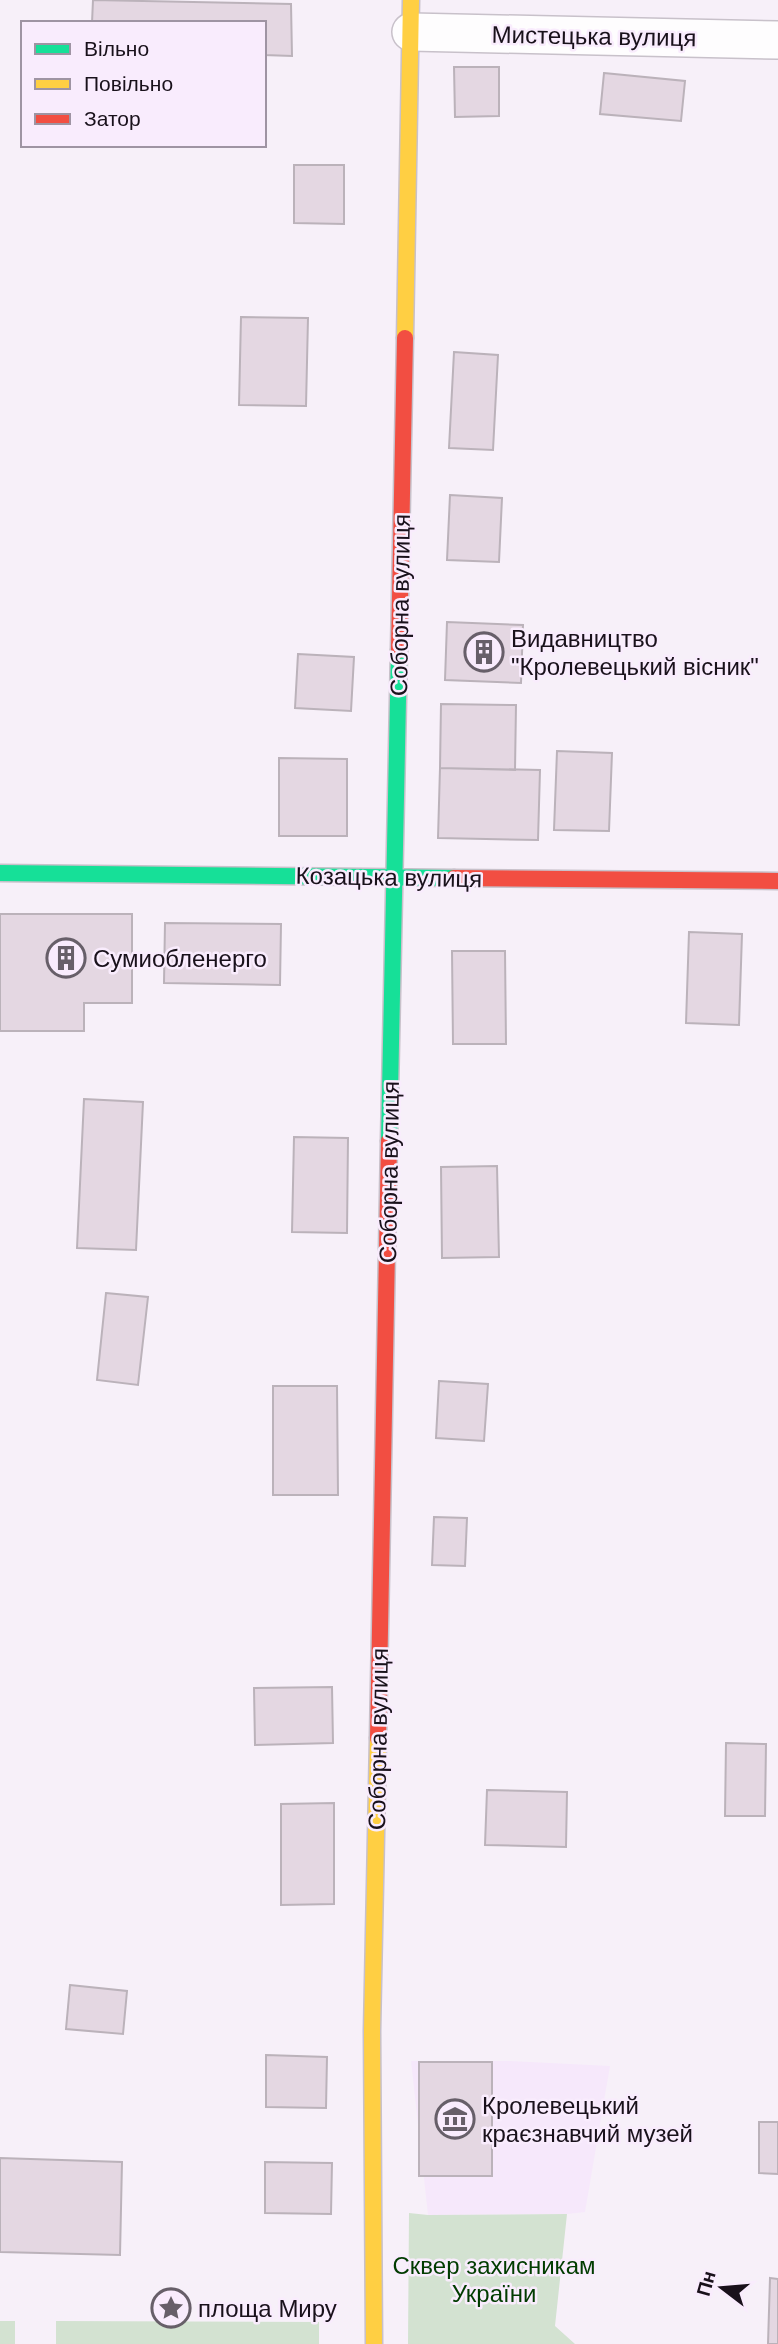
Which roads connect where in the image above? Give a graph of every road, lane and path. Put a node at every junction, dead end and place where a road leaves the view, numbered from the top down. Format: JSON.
{"nodes":[{"id":1,"x":411,"y":16,"type":"edge"},
{"id":2,"x":778,"y":40,"type":"edge"},
{"id":3,"x":0,"y":873,"type":"edge"},
{"id":4,"x":395,"y":876,"type":"junction"},
{"id":5,"x":778,"y":881,"type":"edge"},
{"id":6,"x":374,"y":2344,"type":"edge"}],
"edges":[{"from":1,"to":2,"type":"street","name":"Мистецька вулиця"},
{"from":1,"to":4,"type":"street","name":"Соборна вулиця"},
{"from":3,"to":4,"type":"street","name":"Козацька вулиця"},
{"from":4,"to":5,"type":"street","name":"Козацька вулиця"},
{"from":4,"to":6,"type":"street","name":"Соборна вулиця"}]}
